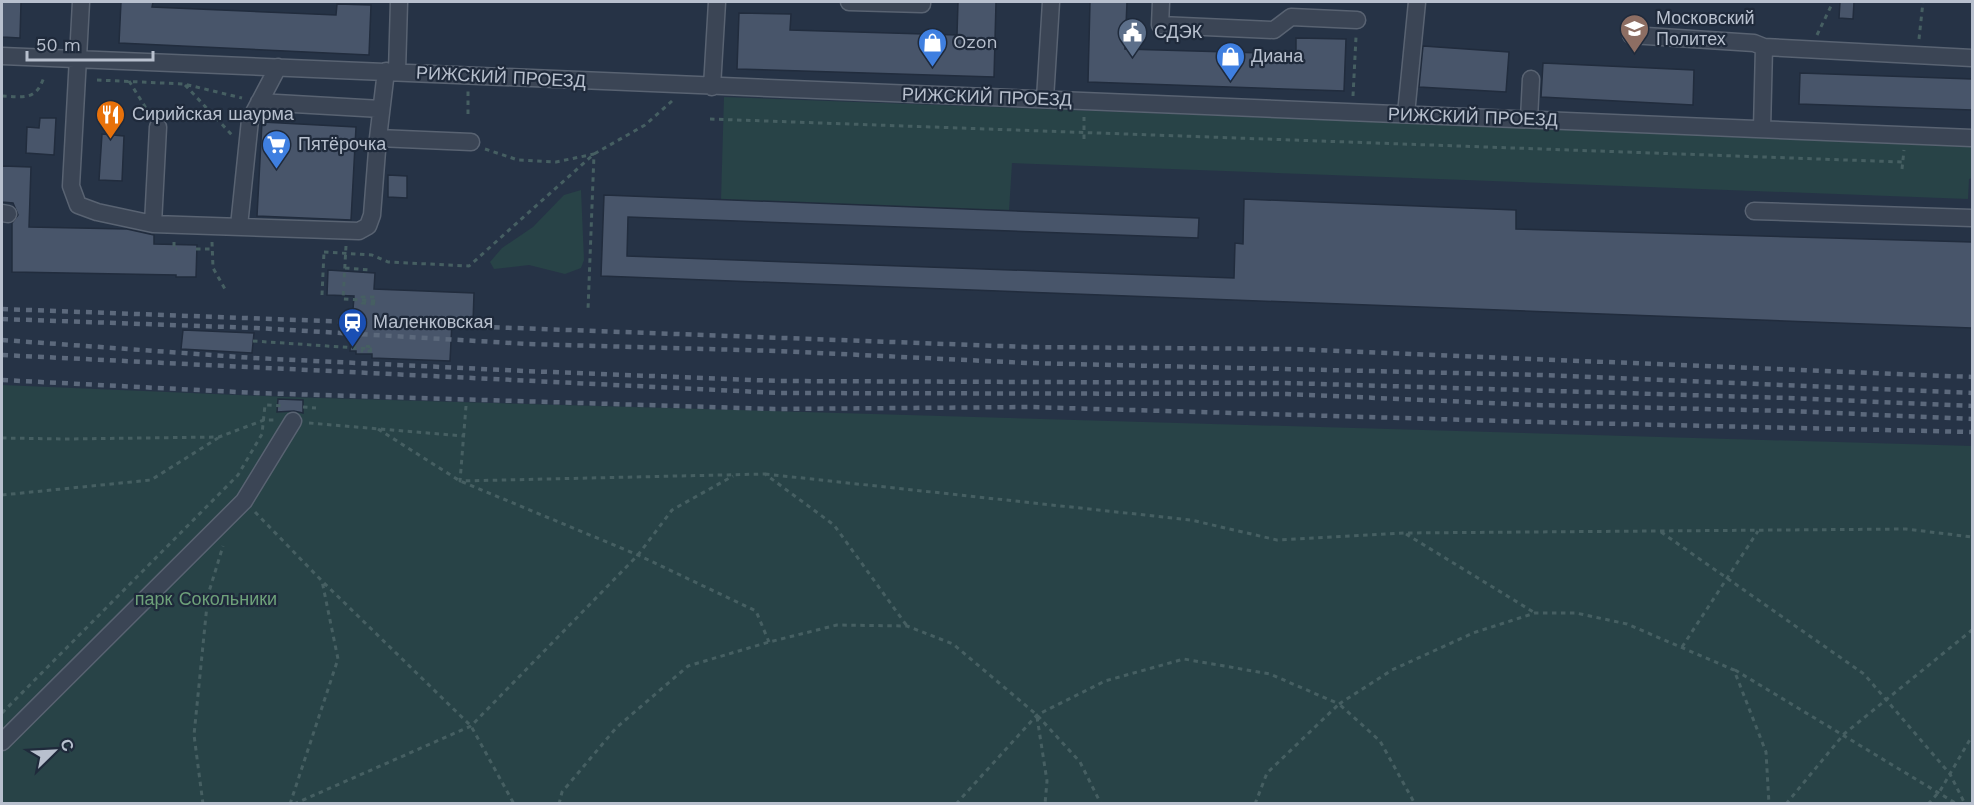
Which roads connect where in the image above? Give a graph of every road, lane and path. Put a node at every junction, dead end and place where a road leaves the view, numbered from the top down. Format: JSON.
{"nodes":[{"id":1,"x":81,"y":2,"type":"edge"},
{"id":2,"x":399,"y":2,"type":"edge"},
{"id":3,"x":717,"y":2,"type":"edge"},
{"id":4,"x":849,"y":2,"type":"edge"},
{"id":5,"x":922,"y":2,"type":"edge"},
{"id":6,"x":1052,"y":2,"type":"edge"},
{"id":7,"x":1161,"y":2,"type":"edge"},
{"id":8,"x":1418,"y":2,"type":"edge"},
{"id":9,"x":1833,"y":2,"type":"edge"},
{"id":10,"x":1923,"y":2,"type":"edge"},
{"id":11,"x":1357,"y":20,"type":"joint"},
{"id":12,"x":1631,"y":35,"type":"dead end"},
{"id":13,"x":1764,"y":46,"type":"junction"},
{"id":14,"x":1810,"y":50,"type":"junction"},
{"id":15,"x":2,"y":56,"type":"edge"},
{"id":16,"x":1918,"y":56,"type":"junction"},
{"id":17,"x":78,"y":58,"type":"junction"},
{"id":18,"x":1972,"y":58,"type":"edge"},
{"id":19,"x":278,"y":67,"type":"junction"},
{"id":20,"x":392,"y":72,"type":"junction"},
{"id":21,"x":44,"y":77,"type":"dead end"},
{"id":22,"x":1531,"y":79,"type":"dead end"},
{"id":23,"x":97,"y":80,"type":"dead end"},
{"id":24,"x":129,"y":81,"type":"junction"},
{"id":25,"x":184,"y":84,"type":"junction"},
{"id":26,"x":712,"y":87,"type":"junction"},
{"id":27,"x":2,"y":96,"type":"edge"},
{"id":28,"x":675,"y":98,"type":"dead end"},
{"id":29,"x":1046,"y":99,"type":"junction"},
{"id":30,"x":1352,"y":99,"type":"dead end"},
{"id":31,"x":259,"y":102,"type":"junction"},
{"id":32,"x":381,"y":109,"type":"junction"},
{"id":33,"x":1084,"y":110,"type":"dead end"},
{"id":34,"x":1406,"y":114,"type":"junction"},
{"id":35,"x":1529,"y":119,"type":"junction"},
{"id":36,"x":710,"y":120,"type":"dead end"},
{"id":37,"x":158,"y":127,"type":"joint"},
{"id":38,"x":1762,"y":129,"type":"junction"},
{"id":39,"x":1084,"y":132,"type":"junction"},
{"id":40,"x":378,"y":138,"type":"junction"},
{"id":41,"x":1972,"y":138,"type":"edge"},
{"id":42,"x":1084,"y":139,"type":"dead end"},
{"id":43,"x":471,"y":142,"type":"joint"},
{"id":44,"x":594,"y":154,"type":"junction"},
{"id":45,"x":1902,"y":162,"type":"dead end"},
{"id":46,"x":244,"y":166,"type":"junction"},
{"id":47,"x":1754,"y":211,"type":"dead end"},
{"id":48,"x":1972,"y":218,"type":"edge"},
{"id":49,"x":153,"y":225,"type":"junction"},
{"id":50,"x":213,"y":226,"type":"junction"},
{"id":51,"x":239,"y":226,"type":"junction"},
{"id":52,"x":196,"y":249,"type":"dead end"},
{"id":53,"x":212,"y":249,"type":"junction"},
{"id":54,"x":346,"y":254,"type":"junction"},
{"id":55,"x":345,"y":268,"type":"junction"},
{"id":56,"x":371,"y":270,"type":"dead end"},
{"id":57,"x":225,"y":289,"type":"dead end"},
{"id":58,"x":322,"y":296,"type":"dead end"},
{"id":59,"x":376,"y":301,"type":"dead end"},
{"id":60,"x":588,"y":310,"type":"dead end"},
{"id":61,"x":253,"y":341,"type":"dead end"},
{"id":62,"x":372,"y":349,"type":"dead end"},
{"id":63,"x":278,"y":405,"type":"dead end"},
{"id":64,"x":466,"y":406,"type":"dead end"},
{"id":65,"x":264,"y":420,"type":"junction"},
{"id":66,"x":293,"y":421,"type":"joint"},
{"id":67,"x":376,"y":428,"type":"junction"},
{"id":68,"x":465,"y":436,"type":"junction"},
{"id":69,"x":219,"y":437,"type":"junction"},
{"id":70,"x":2,"y":438,"type":"edge"},
{"id":71,"x":765,"y":474,"type":"junction"},
{"id":72,"x":734,"y":475,"type":"junction"},
{"id":73,"x":460,"y":481,"type":"junction"},
{"id":74,"x":229,"y":485,"type":"junction"},
{"id":75,"x":2,"y":495,"type":"edge"},
{"id":76,"x":244,"y":501,"type":"junction"},
{"id":77,"x":1758,"y":530,"type":"junction"},
{"id":78,"x":1659,"y":531,"type":"junction"},
{"id":79,"x":1404,"y":533,"type":"junction"},
{"id":80,"x":1972,"y":537,"type":"edge"},
{"id":81,"x":226,"y":540,"type":"dead end"},
{"id":82,"x":638,"y":555,"type":"junction"},
{"id":83,"x":1727,"y":578,"type":"junction"},
{"id":84,"x":322,"y":581,"type":"junction"},
{"id":85,"x":1535,"y":613,"type":"junction"},
{"id":86,"x":907,"y":626,"type":"junction"},
{"id":87,"x":1972,"y":630,"type":"edge"},
{"id":88,"x":769,"y":642,"type":"junction"},
{"id":89,"x":1682,"y":647,"type":"junction"},
{"id":90,"x":1734,"y":670,"type":"junction"},
{"id":91,"x":1886,"y":700,"type":"junction"},
{"id":92,"x":1339,"y":704,"type":"junction"},
{"id":93,"x":2,"y":713,"type":"edge"},
{"id":94,"x":1036,"y":716,"type":"junction"},
{"id":95,"x":471,"y":726,"type":"junction"},
{"id":96,"x":1844,"y":734,"type":"junction"},
{"id":97,"x":1972,"y":736,"type":"edge"},
{"id":98,"x":2,"y":742,"type":"edge"},
{"id":99,"x":1950,"y":774,"type":"junction"},
{"id":100,"x":1940,"y":791,"type":"junction"},
{"id":101,"x":203,"y":804,"type":"edge"},
{"id":102,"x":292,"y":804,"type":"edge"},
{"id":103,"x":513,"y":804,"type":"edge"},
{"id":104,"x":559,"y":804,"type":"edge"},
{"id":105,"x":956,"y":804,"type":"edge"},
{"id":106,"x":1045,"y":804,"type":"edge"},
{"id":107,"x":1101,"y":804,"type":"edge"},
{"id":108,"x":1256,"y":804,"type":"edge"},
{"id":109,"x":1415,"y":804,"type":"edge"},
{"id":110,"x":1770,"y":804,"type":"edge"},
{"id":111,"x":1786,"y":804,"type":"edge"},
{"id":112,"x":1928,"y":804,"type":"edge"},
{"id":113,"x":1957,"y":804,"type":"edge"},
{"id":114,"x":1965,"y":804,"type":"edge"}],
"edges":[{"from":1,"to":17,"type":"street"},
{"from":2,"to":20,"type":"street"},
{"from":3,"to":26,"type":"street"},
{"from":4,"to":5,"type":"street"},
{"from":6,"to":29,"type":"street"},
{"from":7,"to":11,"type":"street"},
{"from":8,"to":34,"type":"street"},
{"from":9,"to":14,"type":"path"},
{"from":10,"to":16,"type":"path"},
{"from":11,"to":30,"type":"path"},
{"from":12,"to":13,"type":"street"},
{"from":13,"to":14,"type":"street"},
{"from":13,"to":38,"type":"street"},
{"from":14,"to":16,"type":"street"},
{"from":15,"to":17,"type":"street","name":"РИЖСКИЙ ПРОЕЗД"},
{"from":16,"to":18,"type":"street"},
{"from":17,"to":19,"type":"street","name":"РИЖСКИЙ ПРОЕЗД"},
{"from":17,"to":49,"type":"street"},
{"from":19,"to":20,"type":"street","name":"РИЖСКИЙ ПРОЕЗД"},
{"from":19,"to":31,"type":"street"},
{"from":20,"to":26,"type":"street","name":"РИЖСКИЙ ПРОЕЗД"},
{"from":20,"to":32,"type":"street"},
{"from":21,"to":27,"type":"path"},
{"from":22,"to":35,"type":"street"},
{"from":23,"to":24,"type":"path"},
{"from":24,"to":25,"type":"path"},
{"from":24,"to":37,"type":"path"},
{"from":25,"to":31,"type":"path"},
{"from":25,"to":46,"type":"path"},
{"from":26,"to":29,"type":"street","name":"РИЖСКИЙ ПРОЕЗД"},
{"from":28,"to":44,"type":"path"},
{"from":29,"to":34,"type":"street","name":"РИЖСКИЙ ПРОЕЗД"},
{"from":31,"to":32,"type":"street"},
{"from":31,"to":46,"type":"street"},
{"from":32,"to":40,"type":"street"},
{"from":33,"to":39,"type":"path"},
{"from":34,"to":35,"type":"street","name":"РИЖСКИЙ ПРОЕЗД"},
{"from":35,"to":38,"type":"street","name":"РИЖСКИЙ ПРОЕЗД"},
{"from":36,"to":39,"type":"path"},
{"from":37,"to":49,"type":"street"},
{"from":38,"to":41,"type":"street","name":"РИЖСКИЙ ПРОЕЗД"},
{"from":39,"to":42,"type":"path"},
{"from":39,"to":45,"type":"path"},
{"from":40,"to":43,"type":"street"},
{"from":40,"to":51,"type":"street"},
{"from":43,"to":44,"type":"path"},
{"from":44,"to":54,"type":"path"},
{"from":44,"to":60,"type":"path"},
{"from":46,"to":51,"type":"street"},
{"from":47,"to":48,"type":"street"},
{"from":49,"to":50,"type":"street"},
{"from":50,"to":51,"type":"street"},
{"from":50,"to":53,"type":"path"},
{"from":52,"to":53,"type":"path"},
{"from":53,"to":57,"type":"path"},
{"from":54,"to":55,"type":"path"},
{"from":54,"to":58,"type":"path"},
{"from":55,"to":56,"type":"path"},
{"from":55,"to":59,"type":"path"},
{"from":61,"to":62,"type":"path"},
{"from":63,"to":65,"type":"path"},
{"from":64,"to":68,"type":"path"},
{"from":65,"to":69,"type":"path"},
{"from":65,"to":74,"type":"path"},
{"from":66,"to":67,"type":"path"},
{"from":66,"to":76,"type":"street"},
{"from":67,"to":68,"type":"path"},
{"from":67,"to":73,"type":"path"},
{"from":68,"to":73,"type":"path"},
{"from":69,"to":70,"type":"path"},
{"from":69,"to":75,"type":"path"},
{"from":71,"to":72,"type":"path"},
{"from":71,"to":79,"type":"path"},
{"from":71,"to":86,"type":"path"},
{"from":72,"to":73,"type":"path"},
{"from":72,"to":82,"type":"path"},
{"from":73,"to":82,"type":"path"},
{"from":74,"to":76,"type":"path"},
{"from":74,"to":93,"type":"path"},
{"from":76,"to":84,"type":"path"},
{"from":76,"to":98,"type":"street"},
{"from":77,"to":78,"type":"path"},
{"from":77,"to":80,"type":"path"},
{"from":77,"to":83,"type":"path"},
{"from":78,"to":79,"type":"path"},
{"from":78,"to":83,"type":"path"},
{"from":79,"to":85,"type":"path"},
{"from":81,"to":101,"type":"path"},
{"from":82,"to":88,"type":"path"},
{"from":82,"to":95,"type":"path"},
{"from":83,"to":89,"type":"path"},
{"from":83,"to":91,"type":"path"},
{"from":84,"to":95,"type":"path"},
{"from":84,"to":102,"type":"path"},
{"from":85,"to":89,"type":"path"},
{"from":85,"to":92,"type":"path"},
{"from":86,"to":88,"type":"path"},
{"from":86,"to":94,"type":"path"},
{"from":87,"to":91,"type":"path"},
{"from":88,"to":104,"type":"path"},
{"from":89,"to":90,"type":"path"},
{"from":90,"to":96,"type":"path"},
{"from":90,"to":110,"type":"path"},
{"from":91,"to":96,"type":"path"},
{"from":91,"to":99,"type":"path"},
{"from":92,"to":94,"type":"path"},
{"from":92,"to":108,"type":"path"},
{"from":92,"to":109,"type":"path"},
{"from":94,"to":105,"type":"path"},
{"from":94,"to":106,"type":"path"},
{"from":94,"to":107,"type":"path"},
{"from":95,"to":102,"type":"path"},
{"from":95,"to":103,"type":"path"},
{"from":96,"to":100,"type":"path"},
{"from":96,"to":111,"type":"path"},
{"from":97,"to":99,"type":"path"},
{"from":99,"to":100,"type":"path"},
{"from":99,"to":114,"type":"path"},
{"from":100,"to":112,"type":"path"},
{"from":100,"to":113,"type":"path"}]}
